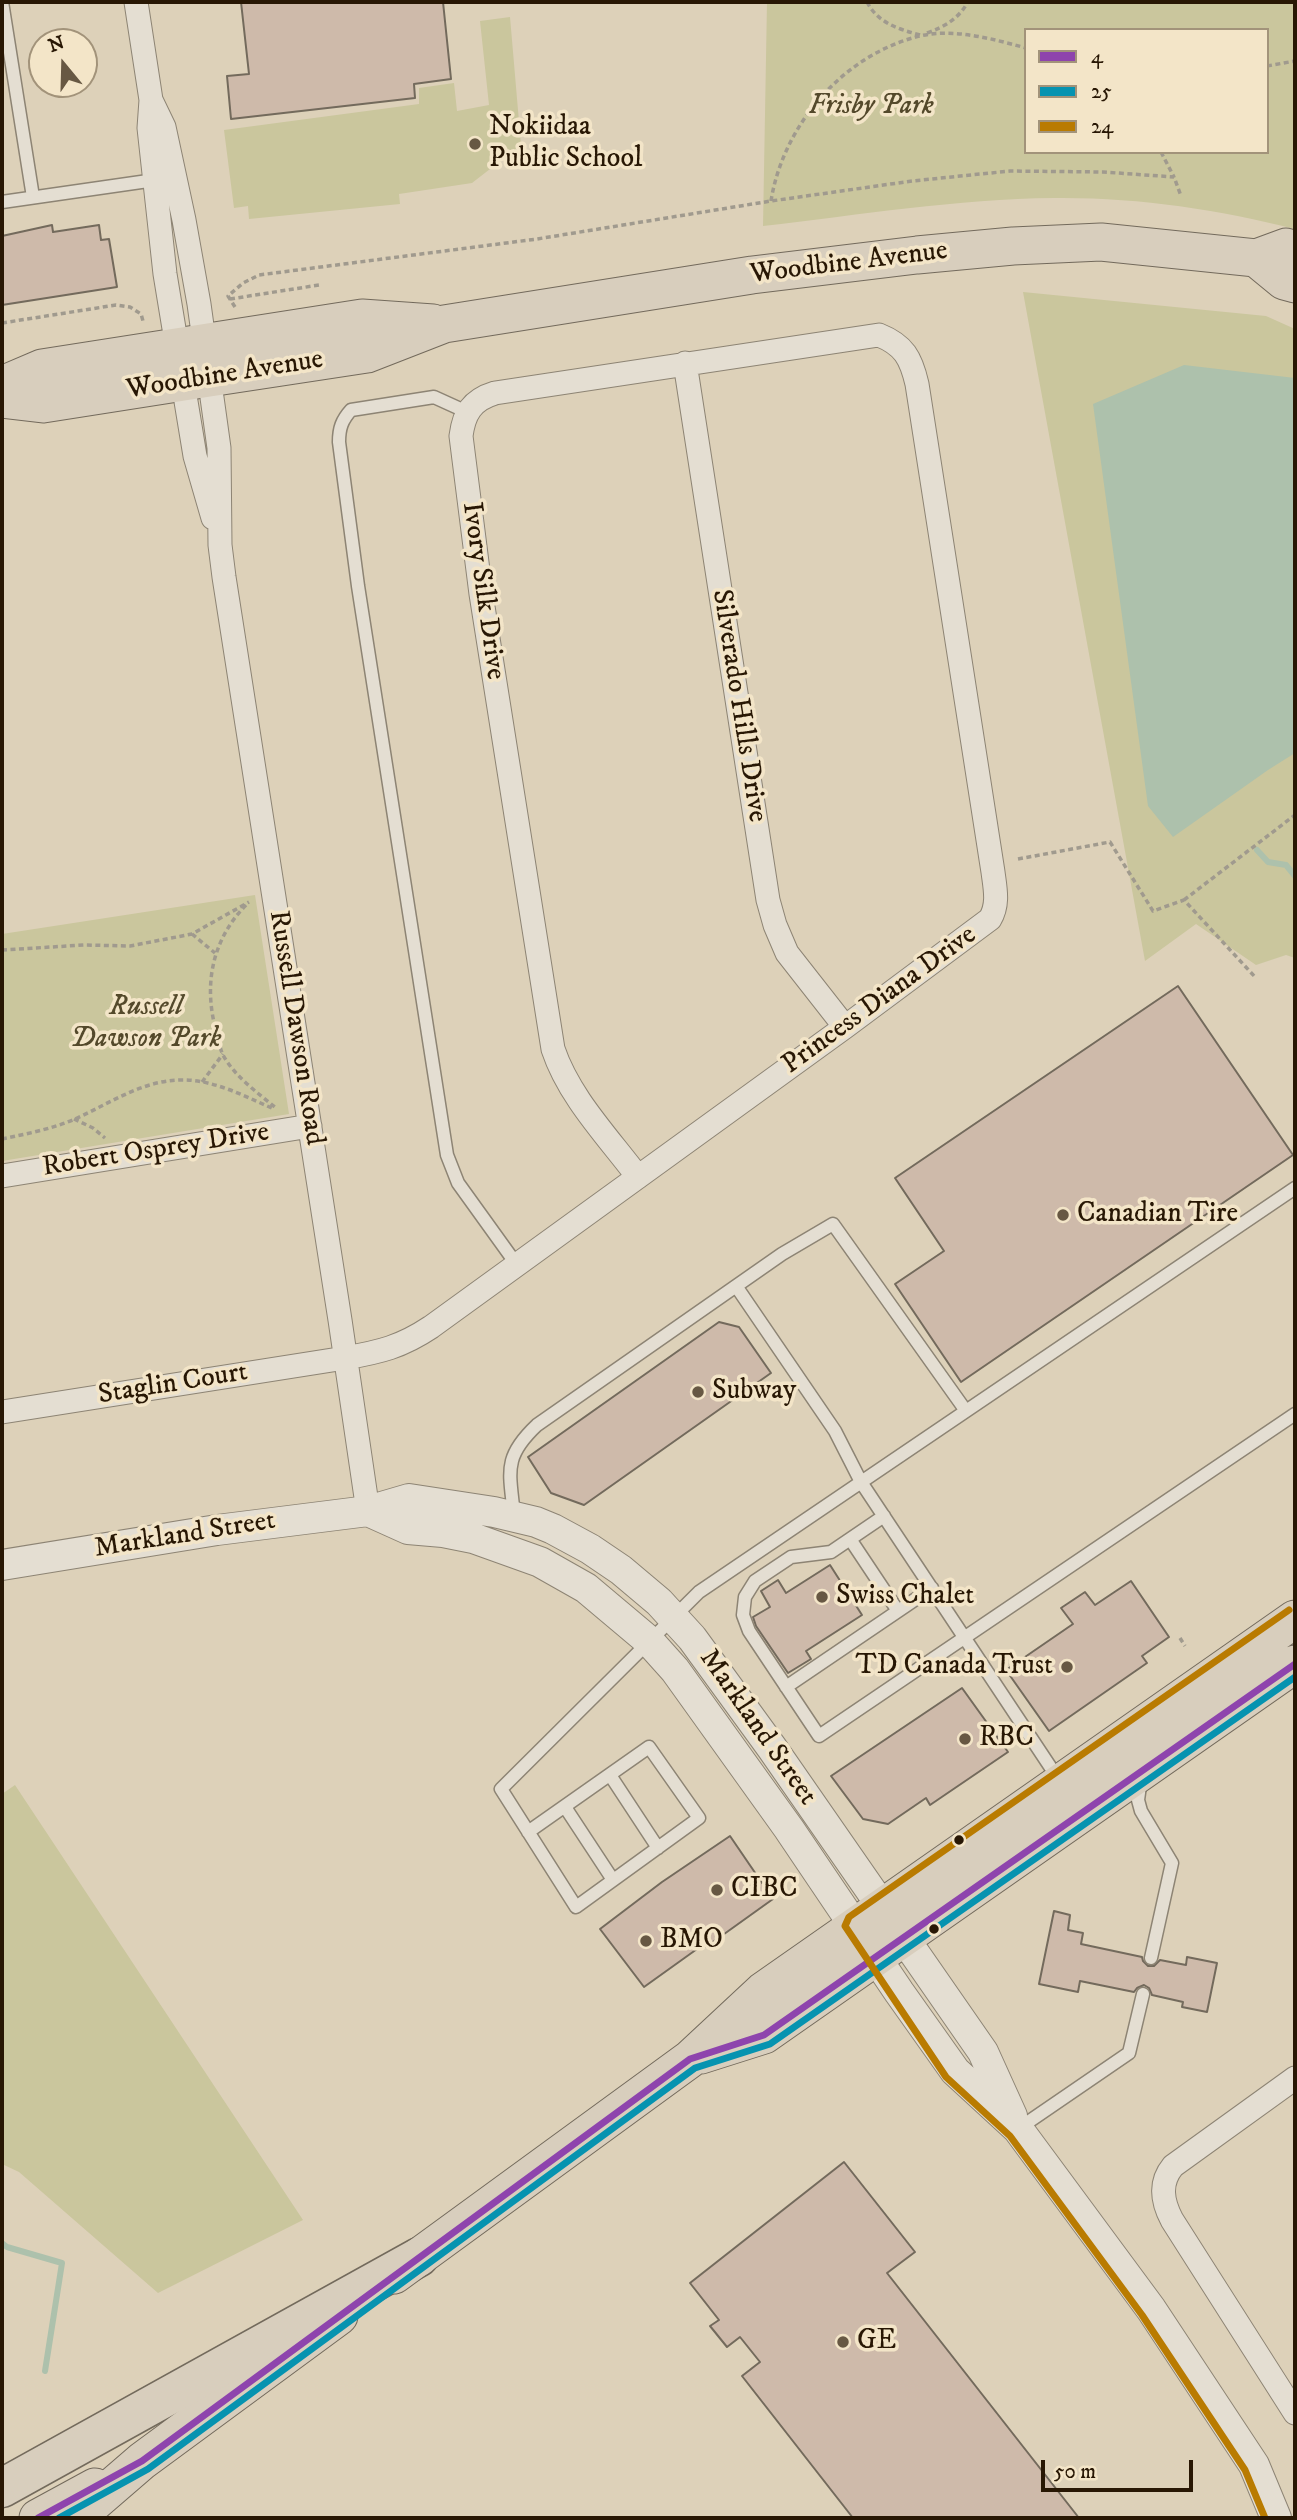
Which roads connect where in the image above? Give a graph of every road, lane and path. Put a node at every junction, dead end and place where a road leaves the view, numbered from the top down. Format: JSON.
{"nodes":[{"id":1,"x":2,"y":2,"type":"edge"},
{"id":2,"x":135,"y":2,"type":"edge"},
{"id":3,"x":867,"y":2,"type":"edge"},
{"id":4,"x":968,"y":2,"type":"edge"},
{"id":5,"x":922,"y":36,"type":"junction"},
{"id":6,"x":1024,"y":48,"type":"edge"},
{"id":7,"x":1295,"y":61,"type":"edge"},
{"id":8,"x":1269,"y":66,"type":"edge"},
{"id":9,"x":151,"y":100,"type":"junction"},
{"id":10,"x":1162,"y":154,"type":"edge"},
{"id":11,"x":1174,"y":177,"type":"junction"},
{"id":12,"x":155,"y":180,"type":"junction"},
{"id":13,"x":1181,"y":196,"type":"dead end"},
{"id":14,"x":33,"y":197,"type":"junction"},
{"id":15,"x":771,"y":201,"type":"junction"},
{"id":16,"x":2,"y":202,"type":"edge"},
{"id":17,"x":1295,"y":250,"type":"edge"},
{"id":18,"x":1256,"y":258,"type":"junction"},
{"id":19,"x":1295,"y":284,"type":"edge"},
{"id":20,"x":319,"y":285,"type":"dead end"},
{"id":21,"x":230,"y":299,"type":"junction"},
{"id":22,"x":234,"y":307,"type":"dead end"},
{"id":23,"x":143,"y":321,"type":"dead end"},
{"id":24,"x":2,"y":323,"type":"edge"},
{"id":25,"x":444,"y":324,"type":"junction"},
{"id":26,"x":190,"y":344,"type":"junction"},
{"id":27,"x":685,"y":363,"type":"junction"},
{"id":28,"x":196,"y":380,"type":"junction"},
{"id":29,"x":2,"y":385,"type":"edge"},
{"id":30,"x":2,"y":399,"type":"edge"},
{"id":31,"x":467,"y":412,"type":"junction"},
{"id":32,"x":1295,"y":815,"type":"edge"},
{"id":33,"x":1018,"y":859,"type":"dead end"},
{"id":34,"x":1184,"y":900,"type":"junction"},
{"id":35,"x":192,"y":934,"type":"junction"},
{"id":36,"x":2,"y":950,"type":"edge"},
{"id":37,"x":215,"y":953,"type":"junction"},
{"id":38,"x":1256,"y":978,"type":"dead end"},
{"id":39,"x":845,"y":1027,"type":"junction"},
{"id":40,"x":223,"y":1055,"type":"junction"},
{"id":41,"x":202,"y":1082,"type":"junction"},
{"id":42,"x":74,"y":1119,"type":"junction"},
{"id":43,"x":310,"y":1126,"type":"junction"},
{"id":44,"x":2,"y":1139,"type":"edge"},
{"id":45,"x":107,"y":1139,"type":"dead end"},
{"id":46,"x":2,"y":1176,"type":"edge"},
{"id":47,"x":638,"y":1177,"type":"junction"},
{"id":48,"x":1295,"y":1188,"type":"edge"},
{"id":49,"x":517,"y":1265,"type":"junction"},
{"id":50,"x":736,"y":1286,"type":"junction"},
{"id":51,"x":345,"y":1358,"type":"junction"},
{"id":52,"x":966,"y":1411,"type":"junction"},
{"id":53,"x":2,"y":1412,"type":"edge"},
{"id":54,"x":1295,"y":1414,"type":"edge"},
{"id":55,"x":861,"y":1482,"type":"junction"},
{"id":56,"x":368,"y":1511,"type":"junction"},
{"id":57,"x":514,"y":1516,"type":"junction"},
{"id":58,"x":884,"y":1516,"type":"junction"},
{"id":59,"x":850,"y":1539,"type":"junction"},
{"id":60,"x":2,"y":1565,"type":"edge"},
{"id":61,"x":932,"y":1588,"type":"junction"},
{"id":62,"x":898,"y":1611,"type":"junction"},
{"id":63,"x":674,"y":1618,"type":"junction"},
{"id":64,"x":1295,"y":1619,"type":"edge"},
{"id":65,"x":964,"y":1638,"type":"junction"},
{"id":66,"x":1180,"y":1638,"type":"dead end"},
{"id":67,"x":649,"y":1641,"type":"junction"},
{"id":68,"x":1185,"y":1646,"type":"dead end"},
{"id":69,"x":1295,"y":1664,"type":"edge"},
{"id":70,"x":786,"y":1687,"type":"junction"},
{"id":71,"x":1137,"y":1753,"type":"junction"},
{"id":72,"x":610,"y":1776,"type":"junction"},
{"id":73,"x":1061,"y":1783,"type":"junction"},
{"id":74,"x":565,"y":1807,"type":"junction"},
{"id":75,"x":528,"y":1832,"type":"junction"},
{"id":76,"x":658,"y":1848,"type":"junction"},
{"id":77,"x":613,"y":1880,"type":"junction"},
{"id":78,"x":869,"y":1917,"type":"junction"},
{"id":79,"x":890,"y":1947,"type":"junction"},
{"id":80,"x":1151,"y":1958,"type":"dead end"},
{"id":81,"x":1143,"y":1994,"type":"dead end"},
{"id":82,"x":691,"y":2059,"type":"junction"},
{"id":83,"x":1295,"y":2078,"type":"edge"},
{"id":84,"x":1018,"y":2129,"type":"junction"},
{"id":85,"x":419,"y":2257,"type":"junction"},
{"id":86,"x":1295,"y":2413,"type":"edge"},
{"id":87,"x":142,"y":2461,"type":"junction"},
{"id":88,"x":2,"y":2488,"type":"edge"},
{"id":89,"x":38,"y":2518,"type":"edge"},
{"id":90,"x":76,"y":2518,"type":"edge"},
{"id":91,"x":1276,"y":2518,"type":"edge"}],
"edges":[{"from":1,"to":14,"type":"lane"},
{"from":2,"to":9,"type":"street","name":"Russell Dawson Road"},
{"from":3,"to":5,"type":"path"},
{"from":4,"to":5,"type":"path"},
{"from":5,"to":6,"type":"path"},
{"from":5,"to":15,"type":"path"},
{"from":7,"to":8,"type":"path"},
{"from":9,"to":12,"type":"street","name":"Russell Dawson Road"},
{"from":9,"to":26,"type":"street","name":"Russell Dawson Road"},
{"from":10,"to":11,"type":"path"},
{"from":11,"to":13,"type":"path"},
{"from":11,"to":15,"type":"path"},
{"from":12,"to":14,"type":"lane"},
{"from":12,"to":26,"type":"street","name":"Russell Dawson Road"},
{"from":14,"to":16,"type":"lane"},
{"from":15,"to":21,"type":"path"},
{"from":17,"to":18,"type":"main road","name":"Woodbine Avenue"},
{"from":18,"to":19,"type":"main road"},
{"from":18,"to":25,"type":"main road","name":"Woodbine Avenue"},
{"from":20,"to":21,"type":"path"},
{"from":21,"to":22,"type":"path"},
{"from":23,"to":24,"type":"path"},
{"from":25,"to":26,"type":"main road","name":"Woodbine Avenue"},
{"from":25,"to":28,"type":"main road","name":"Woodbine Avenue"},
{"from":26,"to":28,"type":"street","name":"Russell Dawson Road"},
{"from":26,"to":29,"type":"main road","name":"Woodbine Avenue"},
{"from":27,"to":31,"type":"street"},
{"from":27,"to":39,"type":"street","name":"Silverado Hills Drive"},
{"from":27,"to":39,"type":"street","name":"Princess Diana Drive"},
{"from":28,"to":30,"type":"main road","name":"Woodbine Avenue"},
{"from":28,"to":43,"type":"street","name":"Russell Dawson Road"},
{"from":31,"to":47,"type":"street","name":"Ivory Silk Drive"},
{"from":31,"to":49,"type":"lane"},
{"from":32,"to":34,"type":"path"},
{"from":33,"to":34,"type":"path"},
{"from":34,"to":38,"type":"path"},
{"from":35,"to":36,"type":"path"},
{"from":35,"to":37,"type":"path"},
{"from":35,"to":37,"type":"path"},
{"from":37,"to":40,"type":"path"},
{"from":39,"to":47,"type":"street","name":"Princess Diana Drive"},
{"from":40,"to":41,"type":"path"},
{"from":40,"to":41,"type":"path"},
{"from":41,"to":42,"type":"path"},
{"from":42,"to":44,"type":"path"},
{"from":42,"to":45,"type":"path"},
{"from":43,"to":46,"type":"street","name":"Robert Osprey Drive"},
{"from":43,"to":51,"type":"street","name":"Russell Dawson Road"},
{"from":47,"to":49,"type":"street","name":"Princess Diana Drive"},
{"from":48,"to":52,"type":"lane"},
{"from":49,"to":51,"type":"street","name":"Princess Diana Drive"},
{"from":50,"to":52,"type":"lane"},
{"from":50,"to":55,"type":"lane"},
{"from":50,"to":57,"type":"lane"},
{"from":51,"to":53,"type":"street","name":"Staglin Court"},
{"from":51,"to":56,"type":"street","name":"Russell Dawson Road"},
{"from":52,"to":55,"type":"lane"},
{"from":54,"to":65,"type":"lane"},
{"from":55,"to":58,"type":"lane"},
{"from":55,"to":63,"type":"lane"},
{"from":56,"to":57,"type":"street","name":"Markland Street"},
{"from":56,"to":60,"type":"street","name":"Markland Street"},
{"from":56,"to":67,"type":"street","name":"Markland Street"},
{"from":57,"to":63,"type":"street","name":"Markland Street"},
{"from":58,"to":59,"type":"lane"},
{"from":58,"to":61,"type":"lane"},
{"from":59,"to":62,"type":"lane"},
{"from":59,"to":70,"type":"lane"},
{"from":61,"to":62,"type":"lane"},
{"from":61,"to":65,"type":"lane"},
{"from":62,"to":70,"type":"lane"},
{"from":63,"to":67,"type":"lane"},
{"from":63,"to":78,"type":"street","name":"Markland Street"},
{"from":64,"to":71,"type":"main road"},
{"from":65,"to":70,"type":"lane"},
{"from":65,"to":73,"type":"lane"},
{"from":66,"to":68,"type":"path"},
{"from":67,"to":75,"type":"lane"},
{"from":67,"to":78,"type":"street","name":"Markland Street"},
{"from":69,"to":71,"type":"main road"},
{"from":71,"to":73,"type":"main road"},
{"from":71,"to":79,"type":"main road"},
{"from":71,"to":80,"type":"lane"},
{"from":72,"to":74,"type":"lane"},
{"from":72,"to":76,"type":"lane"},
{"from":72,"to":76,"type":"lane"},
{"from":73,"to":78,"type":"main road"},
{"from":74,"to":75,"type":"lane"},
{"from":74,"to":77,"type":"lane"},
{"from":75,"to":77,"type":"lane"},
{"from":76,"to":77,"type":"lane"},
{"from":78,"to":79,"type":"street","name":"Markland Street"},
{"from":78,"to":82,"type":"main road"},
{"from":79,"to":82,"type":"main road"},
{"from":79,"to":84,"type":"street","name":"Markland Street"},
{"from":81,"to":84,"type":"lane"},
{"from":82,"to":85,"type":"main road"},
{"from":83,"to":86,"type":"street"},
{"from":84,"to":91,"type":"street","name":"Markland Street"},
{"from":85,"to":87,"type":"main road"},
{"from":85,"to":88,"type":"highway"},
{"from":87,"to":89,"type":"main road"},
{"from":87,"to":90,"type":"main road"}]}
